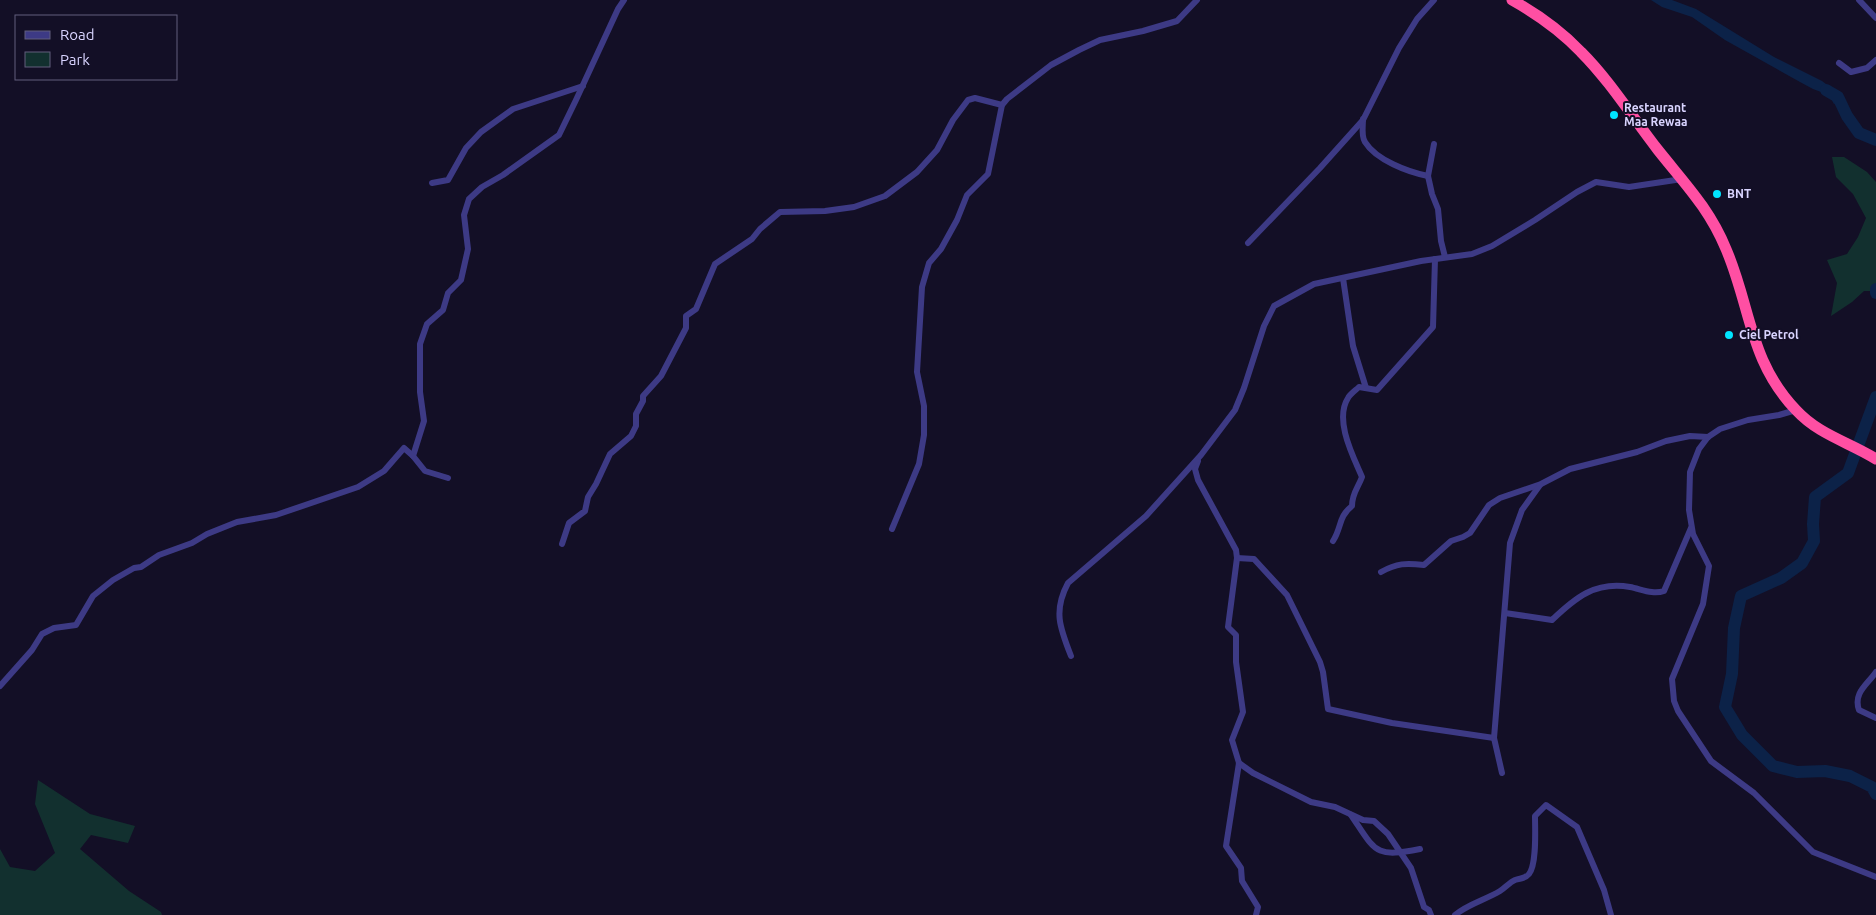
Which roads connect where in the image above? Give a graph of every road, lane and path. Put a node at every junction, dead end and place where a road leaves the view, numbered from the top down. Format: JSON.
{"nodes":[{"id":1,"x":624,"y":0,"type":"edge"},
{"id":2,"x":1196,"y":0,"type":"edge"},
{"id":3,"x":1434,"y":0,"type":"edge"},
{"id":4,"x":1512,"y":0,"type":"edge"},
{"id":5,"x":1859,"y":0,"type":"edge"},
{"id":6,"x":1876,"y":18,"type":"edge"},
{"id":7,"x":1876,"y":60,"type":"edge"},
{"id":8,"x":1840,"y":63,"type":"dead end"},
{"id":9,"x":583,"y":86,"type":"junction"},
{"id":10,"x":1002,"y":105,"type":"junction"},
{"id":11,"x":1364,"y":117,"type":"junction"},
{"id":12,"x":1434,"y":144,"type":"dead end"},
{"id":13,"x":1428,"y":176,"type":"junction"},
{"id":14,"x":1682,"y":179,"type":"junction"},
{"id":15,"x":432,"y":183,"type":"dead end"},
{"id":16,"x":1248,"y":243,"type":"dead end"},
{"id":17,"x":1445,"y":258,"type":"junction"},
{"id":18,"x":1435,"y":259,"type":"junction"},
{"id":19,"x":1343,"y":278,"type":"junction"},
{"id":20,"x":1366,"y":388,"type":"junction"},
{"id":21,"x":1796,"y":410,"type":"junction"},
{"id":22,"x":1708,"y":437,"type":"junction"},
{"id":23,"x":1200,"y":455,"type":"junction"},
{"id":24,"x":413,"y":456,"type":"junction"},
{"id":25,"x":1874,"y":458,"type":"edge"},
{"id":26,"x":448,"y":478,"type":"dead end"},
{"id":27,"x":1541,"y":484,"type":"junction"},
{"id":28,"x":1692,"y":527,"type":"junction"},
{"id":29,"x":892,"y":530,"type":"dead end"},
{"id":30,"x":1333,"y":541,"type":"dead end"},
{"id":31,"x":562,"y":544,"type":"dead end"},
{"id":32,"x":1237,"y":558,"type":"junction"},
{"id":33,"x":1381,"y":572,"type":"dead end"},
{"id":34,"x":1505,"y":613,"type":"junction"},
{"id":35,"x":1071,"y":656,"type":"dead end"},
{"id":36,"x":1876,"y":672,"type":"edge"},
{"id":37,"x":0,"y":686,"type":"edge"},
{"id":38,"x":1876,"y":718,"type":"edge"},
{"id":39,"x":1494,"y":738,"type":"junction"},
{"id":40,"x":1239,"y":762,"type":"junction"},
{"id":41,"x":1502,"y":773,"type":"dead end"},
{"id":42,"x":1350,"y":814,"type":"junction"},
{"id":43,"x":1420,"y":849,"type":"dead end"},
{"id":44,"x":1402,"y":852,"type":"junction"},
{"id":45,"x":1876,"y":877,"type":"edge"},
{"id":46,"x":1256,"y":915,"type":"edge"},
{"id":47,"x":1431,"y":915,"type":"edge"},
{"id":48,"x":1455,"y":915,"type":"edge"},
{"id":49,"x":1611,"y":915,"type":"edge"}],
"edges":[{"from":1,"to":9,"type":"street"},
{"from":2,"to":10,"type":"street"},
{"from":3,"to":11,"type":"street"},
{"from":4,"to":14,"type":"highway"},
{"from":5,"to":6,"type":"street"},
{"from":7,"to":8,"type":"street"},
{"from":9,"to":15,"type":"street"},
{"from":9,"to":24,"type":"street"},
{"from":10,"to":29,"type":"street"},
{"from":10,"to":31,"type":"street"},
{"from":11,"to":13,"type":"street"},
{"from":11,"to":16,"type":"street"},
{"from":12,"to":13,"type":"street"},
{"from":13,"to":17,"type":"street"},
{"from":14,"to":17,"type":"street"},
{"from":14,"to":21,"type":"highway"},
{"from":17,"to":18,"type":"street"},
{"from":18,"to":19,"type":"street"},
{"from":18,"to":20,"type":"street"},
{"from":19,"to":20,"type":"street"},
{"from":19,"to":23,"type":"street"},
{"from":20,"to":30,"type":"street"},
{"from":21,"to":22,"type":"street"},
{"from":21,"to":25,"type":"highway"},
{"from":22,"to":27,"type":"street"},
{"from":22,"to":28,"type":"street"},
{"from":23,"to":32,"type":"street"},
{"from":23,"to":35,"type":"street"},
{"from":24,"to":26,"type":"street"},
{"from":24,"to":37,"type":"street"},
{"from":27,"to":33,"type":"street"},
{"from":27,"to":34,"type":"street"},
{"from":28,"to":34,"type":"street"},
{"from":28,"to":45,"type":"street"},
{"from":32,"to":39,"type":"street"},
{"from":32,"to":40,"type":"street"},
{"from":34,"to":39,"type":"street"},
{"from":36,"to":38,"type":"street"},
{"from":39,"to":41,"type":"street"},
{"from":40,"to":42,"type":"street"},
{"from":40,"to":46,"type":"street"},
{"from":42,"to":44,"type":"street"},
{"from":42,"to":44,"type":"street"},
{"from":43,"to":44,"type":"street"},
{"from":44,"to":47,"type":"street"},
{"from":48,"to":49,"type":"street"}]}
